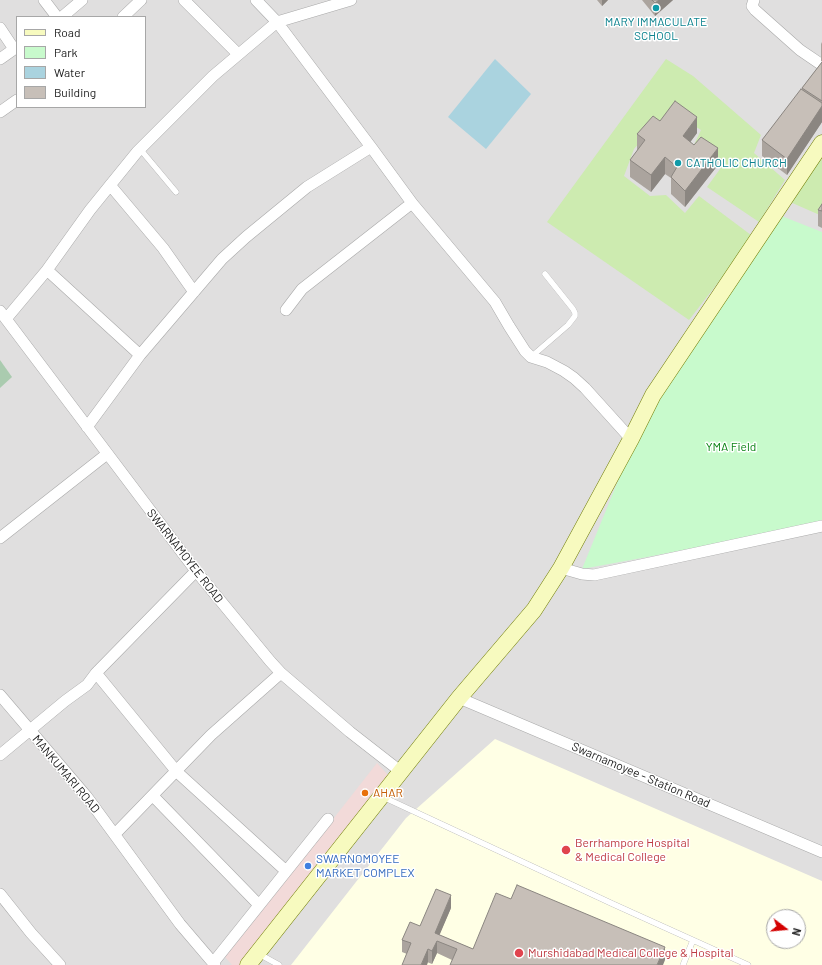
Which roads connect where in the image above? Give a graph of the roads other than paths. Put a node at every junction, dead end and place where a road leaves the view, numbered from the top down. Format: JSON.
{"nodes":[{"id":1,"x":44,"y":0,"type":"edge"},
{"id":2,"x":82,"y":0,"type":"edge"},
{"id":3,"x":141,"y":0,"type":"edge"},
{"id":4,"x":184,"y":0,"type":"edge"},
{"id":5,"x":256,"y":0,"type":"edge"},
{"id":6,"x":351,"y":0,"type":"edge"},
{"id":7,"x":754,"y":0,"type":"edge"},
{"id":8,"x":56,"y":16,"type":"edge"},
{"id":9,"x":63,"y":16,"type":"edge"},
{"id":10,"x":125,"y":16,"type":"edge"},
{"id":11,"x":277,"y":22,"type":"junction"},
{"id":12,"x":0,"y":28,"type":"edge"},
{"id":13,"x":16,"y":48,"type":"edge"},
{"id":14,"x":238,"y":54,"type":"junction"},
{"id":15,"x":0,"y":59,"type":"edge"},
{"id":16,"x":822,"y":65,"type":"edge"},
{"id":17,"x":16,"y":101,"type":"edge"},
{"id":18,"x":0,"y":112,"type":"edge"},
{"id":19,"x":822,"y":143,"type":"edge"},
{"id":20,"x":371,"y":147,"type":"junction"},
{"id":21,"x":140,"y":149,"type":"junction"},
{"id":22,"x":110,"y":185,"type":"junction"},
{"id":23,"x":176,"y":192,"type":"dead end"},
{"id":24,"x":412,"y":203,"type":"junction"},
{"id":25,"x":47,"y":270,"type":"junction"},
{"id":26,"x":546,"y":274,"type":"dead end"},
{"id":27,"x":194,"y":292,"type":"junction"},
{"id":28,"x":286,"y":310,"type":"dead end"},
{"id":29,"x":3,"y":315,"type":"edge"},
{"id":30,"x":140,"y":356,"type":"junction"},
{"id":31,"x":531,"y":356,"type":"junction"},
{"id":32,"x":87,"y":427,"type":"junction"},
{"id":33,"x":631,"y":439,"type":"junction"},
{"id":34,"x":107,"y":454,"type":"junction"},
{"id":35,"x":822,"y":526,"type":"edge"},
{"id":36,"x":0,"y":538,"type":"edge"},
{"id":37,"x":562,"y":568,"type":"junction"},
{"id":38,"x":196,"y":571,"type":"junction"},
{"id":39,"x":96,"y":673,"type":"junction"},
{"id":40,"x":281,"y":673,"type":"junction"},
{"id":41,"x":0,"y":695,"type":"edge"},
{"id":42,"x":459,"y":698,"type":"junction"},
{"id":43,"x":30,"y":730,"type":"junction"},
{"id":44,"x":0,"y":755,"type":"edge"},
{"id":45,"x":400,"y":771,"type":"junction"},
{"id":46,"x":177,"y":772,"type":"junction"},
{"id":47,"x":153,"y":796,"type":"junction"},
{"id":48,"x":381,"y":796,"type":"junction"},
{"id":49,"x":328,"y":819,"type":"dead end"},
{"id":50,"x":115,"y":834,"type":"junction"},
{"id":51,"x":822,"y":852,"type":"edge"},
{"id":52,"x":286,"y":871,"type":"junction"},
{"id":53,"x":0,"y":894,"type":"edge"},
{"id":54,"x":259,"y":904,"type":"junction"},
{"id":55,"x":693,"y":940,"type":"junction"},
{"id":56,"x":253,"y":959,"type":"edge"},
{"id":57,"x":214,"y":964,"type":"edge"},
{"id":58,"x":60,"y":965,"type":"edge"},
{"id":59,"x":278,"y":965,"type":"edge"},
{"id":60,"x":682,"y":965,"type":"edge"},
{"id":61,"x":748,"y":965,"type":"edge"}],
"edges":[{"from":1,"to":8,"type":"street"},
{"from":2,"to":9,"type":"street"},
{"from":3,"to":10,"type":"street"},
{"from":4,"to":14,"type":"street"},
{"from":5,"to":11,"type":"street"},
{"from":6,"to":11,"type":"street"},
{"from":7,"to":16,"type":"street"},
{"from":11,"to":14,"type":"street"},
{"from":11,"to":20,"type":"street"},
{"from":12,"to":13,"type":"street"},
{"from":13,"to":15,"type":"street"},
{"from":14,"to":21,"type":"street"},
{"from":17,"to":18,"type":"street"},
{"from":19,"to":33,"type":"street"},
{"from":20,"to":24,"type":"street"},
{"from":20,"to":27,"type":"street"},
{"from":21,"to":22,"type":"street"},
{"from":21,"to":23,"type":"lane"},
{"from":22,"to":25,"type":"street"},
{"from":22,"to":27,"type":"street"},
{"from":24,"to":28,"type":"street"},
{"from":24,"to":31,"type":"street"},
{"from":25,"to":29,"type":"street"},
{"from":25,"to":30,"type":"street"},
{"from":26,"to":31,"type":"lane"},
{"from":27,"to":30,"type":"street"},
{"from":29,"to":32,"type":"street","name":"SWARNAMOYEE ROAD"},
{"from":30,"to":32,"type":"street"},
{"from":31,"to":33,"type":"street"},
{"from":32,"to":34,"type":"street","name":"SWARNAMOYEE ROAD"},
{"from":33,"to":37,"type":"street"},
{"from":34,"to":36,"type":"street"},
{"from":34,"to":38,"type":"street","name":"SWARNAMOYEE ROAD"},
{"from":35,"to":37,"type":"street"},
{"from":37,"to":42,"type":"street"},
{"from":38,"to":39,"type":"street"},
{"from":38,"to":40,"type":"street","name":"SWARNAMOYEE ROAD"},
{"from":39,"to":43,"type":"street"},
{"from":39,"to":46,"type":"street"},
{"from":40,"to":45,"type":"street","name":"SWARNAMOYEE ROAD"},
{"from":40,"to":46,"type":"street"},
{"from":41,"to":43,"type":"street","name":"MANKUMARI ROAD"},
{"from":42,"to":45,"type":"street"},
{"from":42,"to":51,"type":"street","name":"Swarnamoyee - Station Road"},
{"from":43,"to":44,"type":"street"},
{"from":43,"to":50,"type":"street","name":"MANKUMARI ROAD"},
{"from":45,"to":48,"type":"street"},
{"from":46,"to":47,"type":"street"},
{"from":46,"to":52,"type":"street"},
{"from":47,"to":50,"type":"street"},
{"from":47,"to":54,"type":"street"},
{"from":48,"to":55,"type":"lane"},
{"from":48,"to":56,"type":"street"},
{"from":49,"to":52,"type":"street"},
{"from":50,"to":57,"type":"street","name":"MANKUMARI ROAD"},
{"from":52,"to":54,"type":"street"},
{"from":53,"to":58,"type":"street"},
{"from":54,"to":57,"type":"street"},
{"from":55,"to":60,"type":"lane"},
{"from":55,"to":61,"type":"lane"},
{"from":56,"to":59,"type":"lane"}]}
